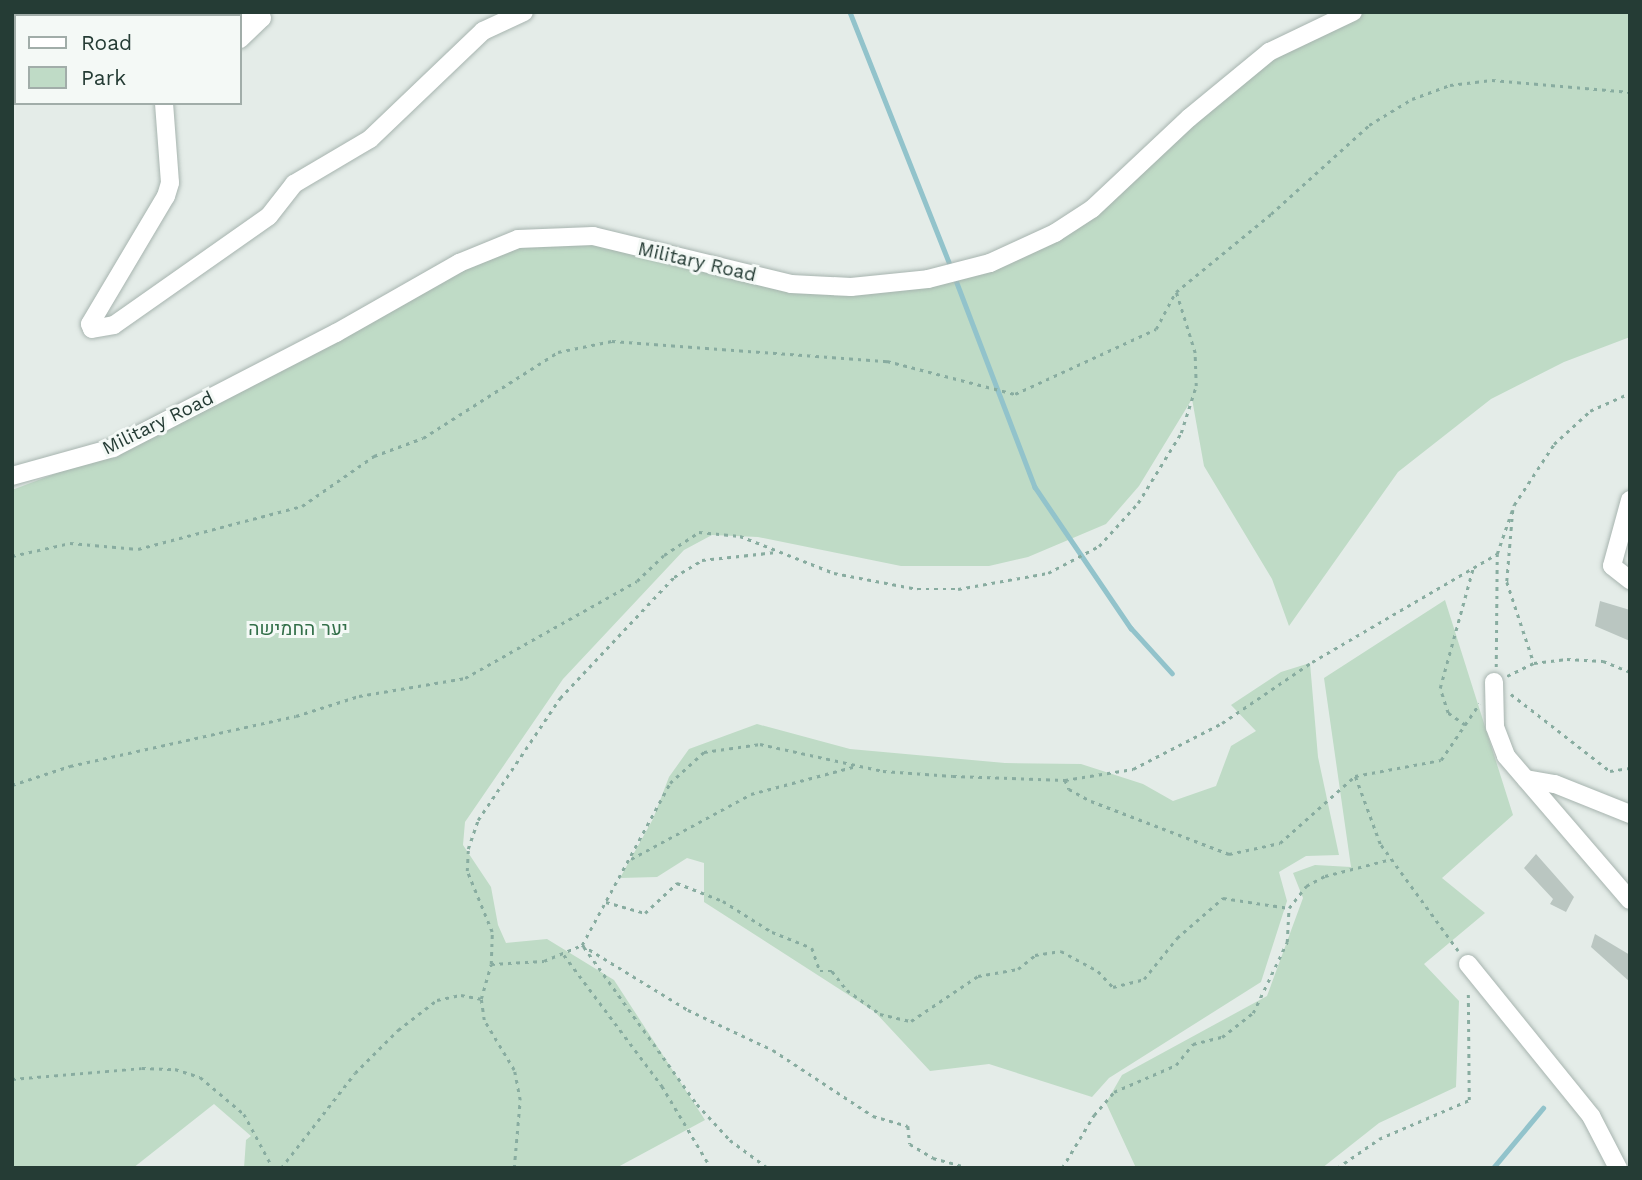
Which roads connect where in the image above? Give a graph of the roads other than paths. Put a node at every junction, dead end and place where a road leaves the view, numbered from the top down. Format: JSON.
{"nodes":[{"id":1,"x":245,"y":12,"type":"edge"},
{"id":2,"x":524,"y":12,"type":"edge"},
{"id":3,"x":1353,"y":12,"type":"edge"},
{"id":4,"x":242,"y":37,"type":"edge"},
{"id":5,"x":164,"y":105,"type":"edge"},
{"id":6,"x":12,"y":476,"type":"edge"},
{"id":7,"x":1630,"y":500,"type":"edge"},
{"id":8,"x":1630,"y":580,"type":"edge"},
{"id":9,"x":1494,"y":682,"type":"road end"},
{"id":10,"x":1526,"y":779,"type":"junction"},
{"id":11,"x":1630,"y":814,"type":"edge"},
{"id":12,"x":1630,"y":900,"type":"edge"},
{"id":13,"x":1468,"y":964,"type":"road end"},
{"id":14,"x":1618,"y":1168,"type":"edge"}],
"edges":[{"from":1,"to":4,"type":"street"},
{"from":2,"to":5,"type":"street"},
{"from":3,"to":6,"type":"street","name":"Military Road"},
{"from":7,"to":8,"type":"street"},
{"from":9,"to":10,"type":"street"},
{"from":10,"to":11,"type":"street"},
{"from":10,"to":12,"type":"street"},
{"from":13,"to":14,"type":"street"}]}
